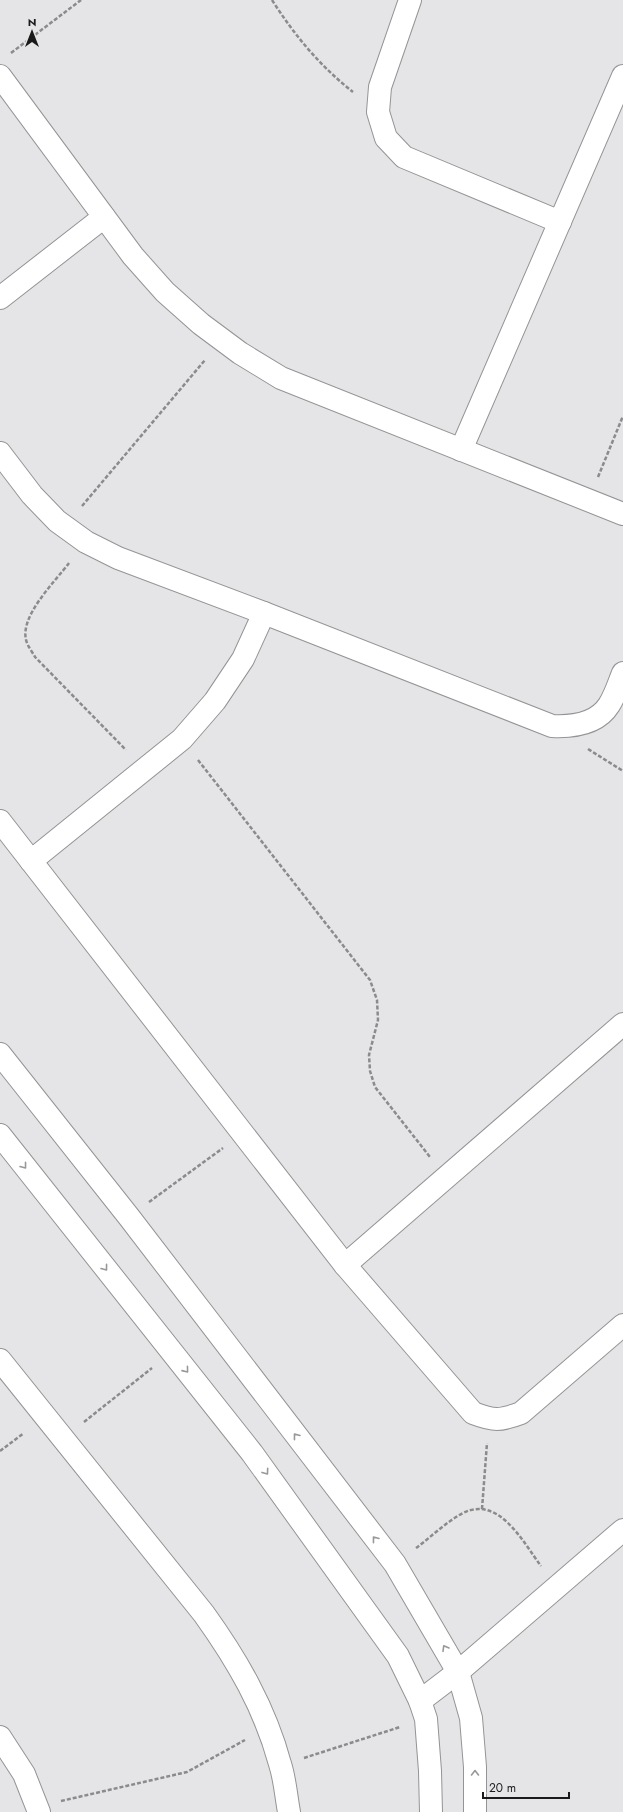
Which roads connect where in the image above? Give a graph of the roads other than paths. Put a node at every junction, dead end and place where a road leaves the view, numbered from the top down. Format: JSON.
{"nodes":[{"id":1,"x":410,"y":0,"type":"edge"},
{"id":2,"x":3,"y":66,"type":"edge"},
{"id":3,"x":623,"y":76,"type":"edge"},
{"id":4,"x":104,"y":217,"type":"junction"},
{"id":5,"x":560,"y":222,"type":"junction"},
{"id":6,"x":0,"y":298,"type":"edge"},
{"id":7,"x":461,"y":450,"type":"junction"},
{"id":8,"x":0,"y":453,"type":"edge"},
{"id":9,"x":623,"y":514,"type":"edge"},
{"id":10,"x":264,"y":613,"type":"junction"},
{"id":11,"x":623,"y":673,"type":"edge"},
{"id":12,"x":0,"y":821,"type":"edge"},
{"id":13,"x":31,"y":861,"type":"junction"},
{"id":14,"x":623,"y":1024,"type":"edge"},
{"id":15,"x":0,"y":1054,"type":"edge"},
{"id":16,"x":0,"y":1135,"type":"edge"},
{"id":17,"x":345,"y":1265,"type":"junction"},
{"id":18,"x":623,"y":1325,"type":"edge"},
{"id":19,"x":0,"y":1360,"type":"edge"},
{"id":20,"x":623,"y":1530,"type":"edge"},
{"id":21,"x":458,"y":1672,"type":"junction"},
{"id":22,"x":423,"y":1710,"type":"junction"},
{"id":23,"x":0,"y":1737,"type":"edge"},
{"id":24,"x":38,"y":1809,"type":"edge"},
{"id":25,"x":289,"y":1812,"type":"edge"},
{"id":26,"x":431,"y":1812,"type":"edge"},
{"id":27,"x":475,"y":1812,"type":"edge"}],
"edges":[{"from":1,"to":5,"type":"street"},
{"from":2,"to":4,"type":"street"},
{"from":3,"to":5,"type":"street"},
{"from":4,"to":6,"type":"street"},
{"from":4,"to":7,"type":"street"},
{"from":5,"to":7,"type":"street"},
{"from":7,"to":9,"type":"street"},
{"from":8,"to":10,"type":"street"},
{"from":10,"to":11,"type":"street"},
{"from":10,"to":13,"type":"street"},
{"from":12,"to":13,"type":"street"},
{"from":13,"to":17,"type":"street"},
{"from":14,"to":17,"type":"street"},
{"from":21,"to":15,"type":"street","one_way":true},
{"from":16,"to":22,"type":"street","one_way":true},
{"from":17,"to":18,"type":"street"},
{"from":19,"to":25,"type":"street"},
{"from":20,"to":21,"type":"street"},
{"from":21,"to":22,"type":"street"},
{"from":27,"to":21,"type":"street","one_way":true},
{"from":22,"to":26,"type":"street"},
{"from":23,"to":24,"type":"street"}]}
